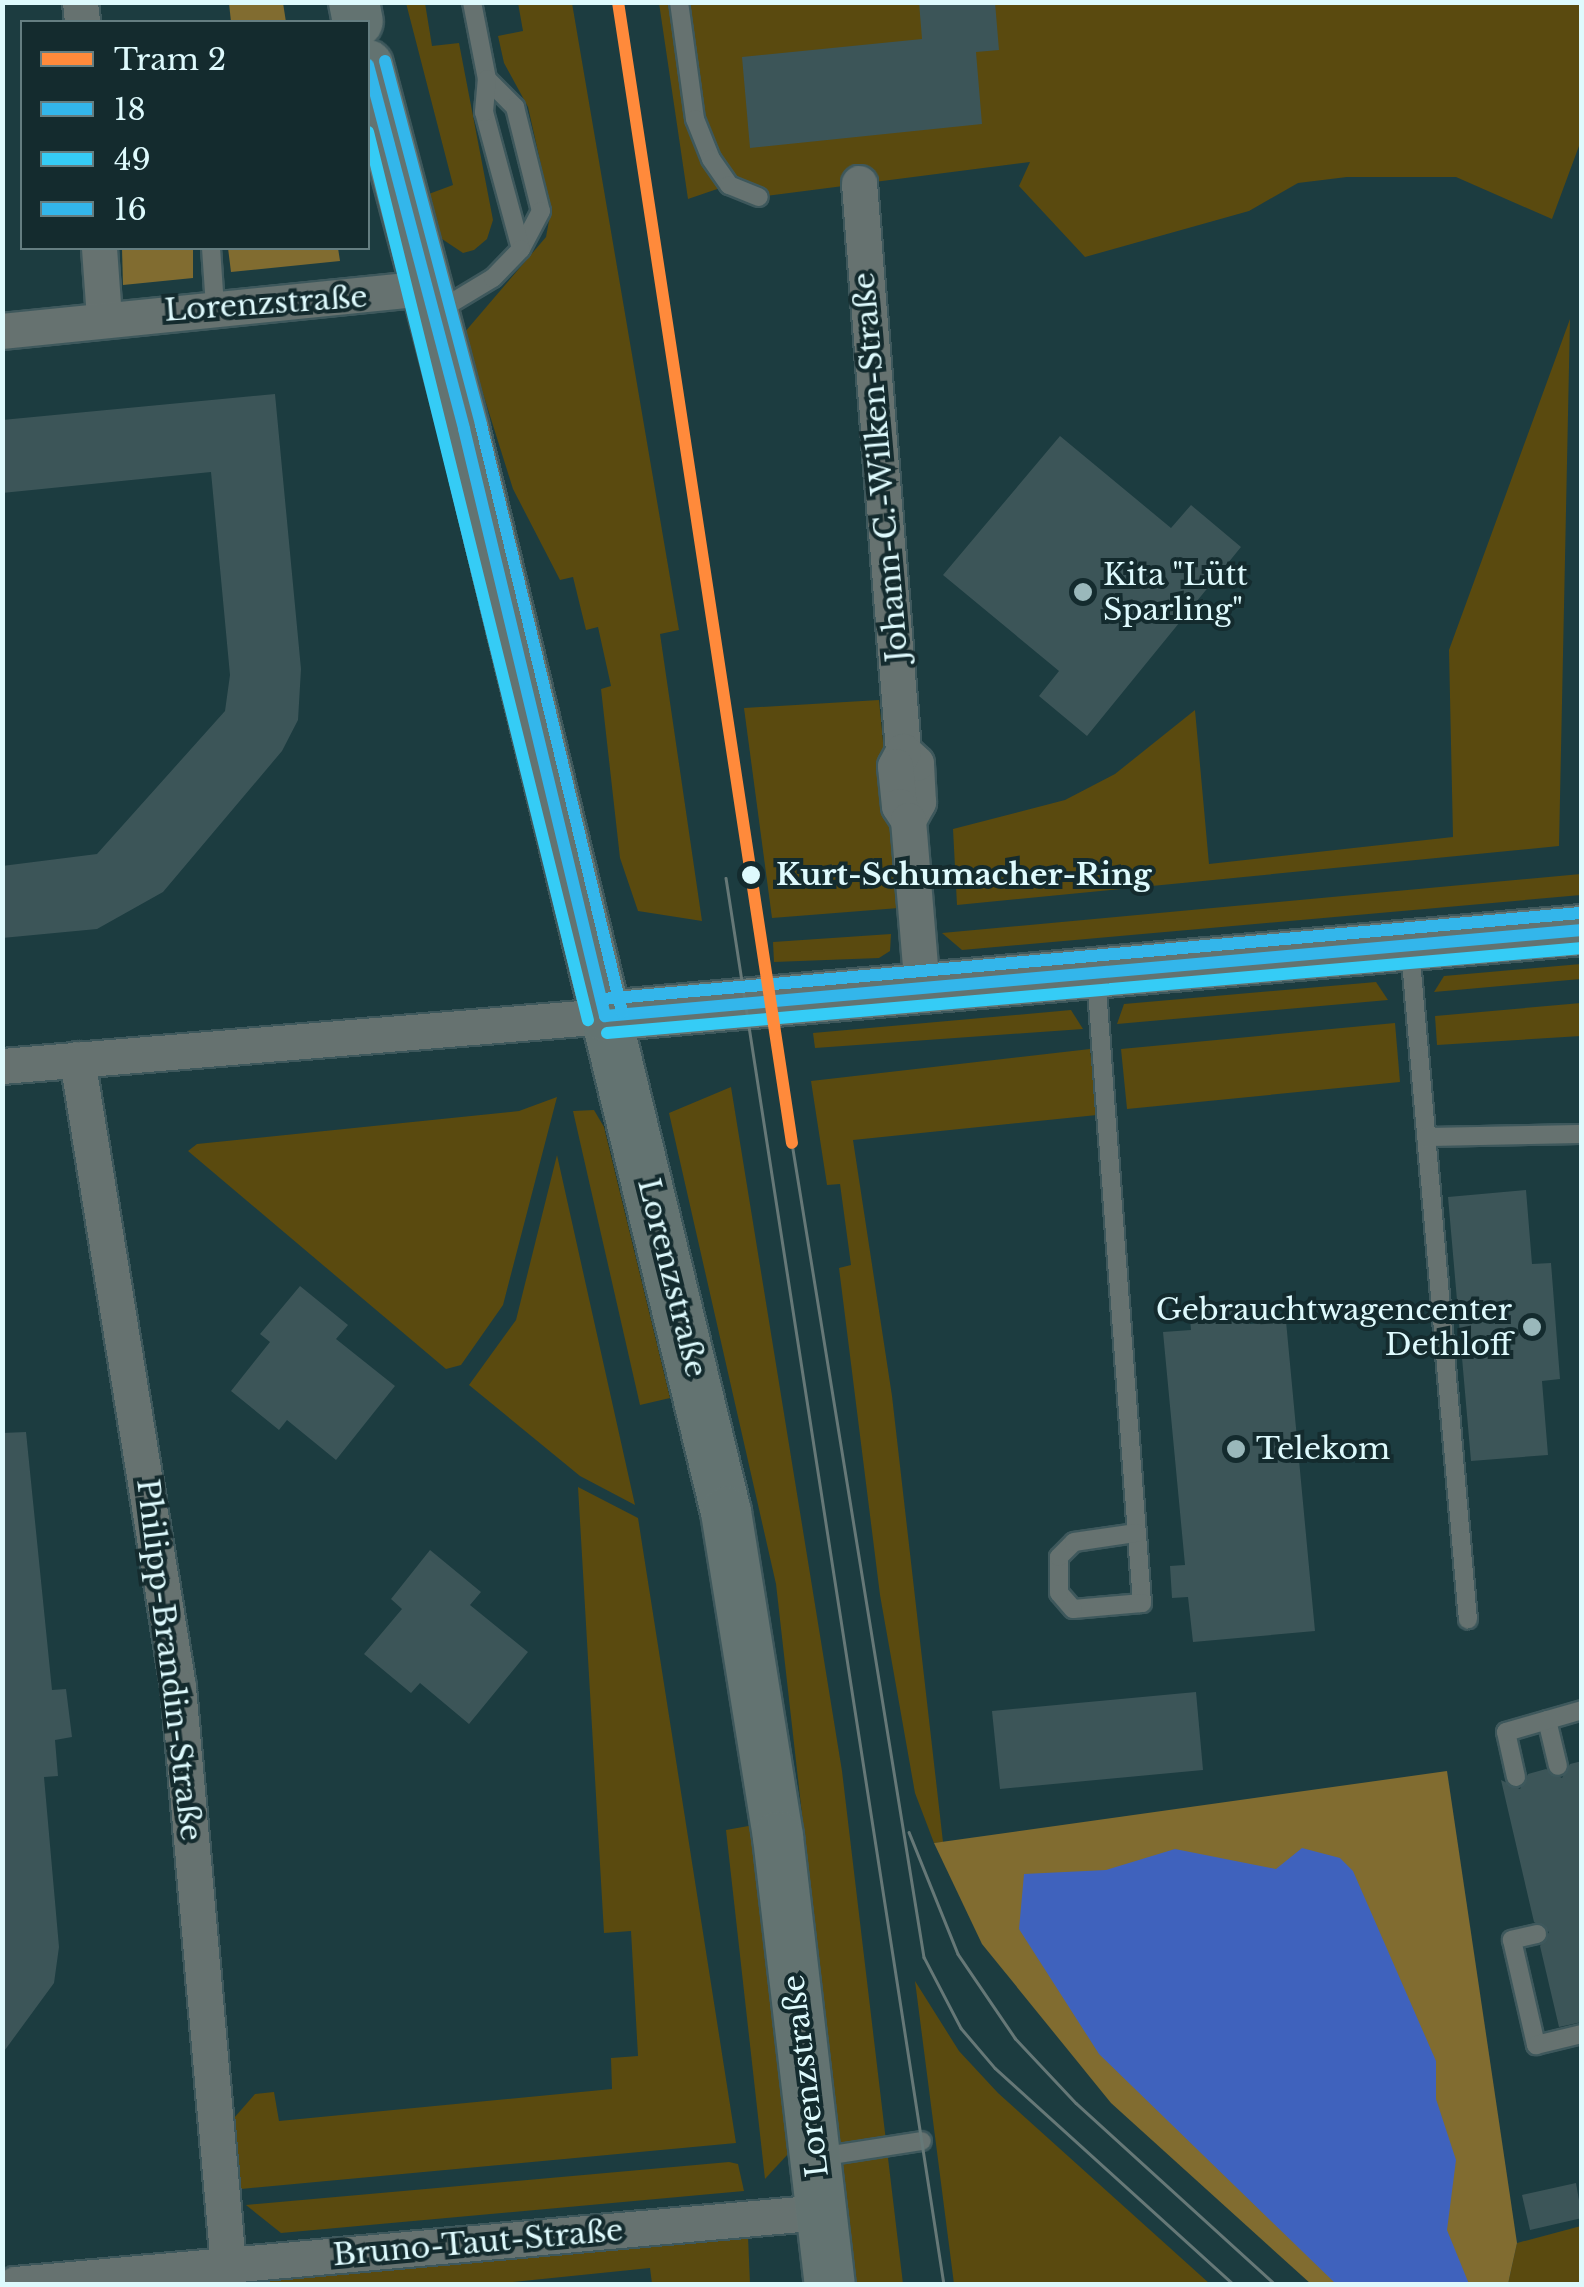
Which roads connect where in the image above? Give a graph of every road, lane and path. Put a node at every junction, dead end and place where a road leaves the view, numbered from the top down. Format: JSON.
{"nodes":[{"id":1,"x":472,"y":2,"type":"edge"},
{"id":2,"x":680,"y":2,"type":"edge"},
{"id":3,"x":370,"y":72,"type":"edge"},
{"id":4,"x":487,"y":79,"type":"junction"},
{"id":5,"x":859,"y":183,"type":"dead end"},
{"id":6,"x":760,"y":196,"type":"dead end"},
{"id":7,"x":521,"y":249,"type":"junction"},
{"id":8,"x":99,"y":250,"type":"edge"},
{"id":9,"x":211,"y":250,"type":"edge"},
{"id":10,"x":431,"y":301,"type":"junction"},
{"id":11,"x":215,"y":307,"type":"junction"},
{"id":12,"x":104,"y":317,"type":"junction"},
{"id":13,"x":2,"y":330,"type":"edge"},
{"id":14,"x":1582,"y":930,"type":"edge"},
{"id":15,"x":1410,"y":945,"type":"junction"},
{"id":16,"x":1096,"y":975,"type":"junction"},
{"id":17,"x":922,"y":991,"type":"junction"},
{"id":18,"x":605,"y":1016,"type":"junction"},
{"id":19,"x":78,"y":1059,"type":"junction"},
{"id":20,"x":2,"y":1066,"type":"edge"},
{"id":21,"x":1582,"y":1134,"type":"edge"},
{"id":22,"x":1426,"y":1137,"type":"junction"},
{"id":23,"x":1136,"y":1533,"type":"junction"},
{"id":24,"x":1468,"y":1620,"type":"dead end"},
{"id":25,"x":1582,"y":1710,"type":"edge"},
{"id":26,"x":1547,"y":1720,"type":"junction"},
{"id":27,"x":1558,"y":1766,"type":"dead end"},
{"id":28,"x":1516,"y":1776,"type":"dead end"},
{"id":29,"x":1536,"y":1934,"type":"dead end"},
{"id":30,"x":1582,"y":2034,"type":"edge"},
{"id":31,"x":922,"y":2141,"type":"dead end"},
{"id":32,"x":816,"y":2157,"type":"junction"},
{"id":33,"x":822,"y":2212,"type":"junction"},
{"id":34,"x":229,"y":2275,"type":"edge"},
{"id":35,"x":15,"y":2284,"type":"edge"},
{"id":36,"x":830,"y":2284,"type":"edge"}],
"edges":[{"from":1,"to":4,"type":"lane"},
{"from":2,"to":6,"type":"lane"},
{"from":3,"to":10,"type":"street","name":"Lorenzstraße"},
{"from":4,"to":7,"type":"lane"},
{"from":4,"to":7,"type":"lane"},
{"from":5,"to":17,"type":"street","name":"Johann-C.-Wilken-Straße"},
{"from":7,"to":10,"type":"lane"},
{"from":8,"to":12,"type":"street"},
{"from":9,"to":11,"type":"lane"},
{"from":10,"to":11,"type":"street","name":"Lorenzstraße"},
{"from":10,"to":18,"type":"street","name":"Lorenzstraße"},
{"from":11,"to":12,"type":"street","name":"Lorenzstraße"},
{"from":12,"to":13,"type":"street","name":"Lorenzstraße"},
{"from":14,"to":15,"type":"street"},
{"from":15,"to":16,"type":"street"},
{"from":15,"to":22,"type":"lane"},
{"from":16,"to":17,"type":"street"},
{"from":16,"to":23,"type":"lane"},
{"from":17,"to":18,"type":"street"},
{"from":18,"to":19,"type":"street"},
{"from":18,"to":32,"type":"street","name":"Lorenzstraße"},
{"from":19,"to":20,"type":"street"},
{"from":19,"to":34,"type":"street","name":"Philipp-Brandin-Straße"},
{"from":21,"to":22,"type":"lane"},
{"from":22,"to":24,"type":"lane"},
{"from":23,"to":23,"type":"lane"},
{"from":25,"to":26,"type":"lane"},
{"from":26,"to":27,"type":"lane"},
{"from":26,"to":28,"type":"lane"},
{"from":29,"to":30,"type":"lane"},
{"from":31,"to":32,"type":"lane"},
{"from":32,"to":33,"type":"street","name":"Lorenzstraße"},
{"from":33,"to":34,"type":"street","name":"Bruno-Taut-Straße"},
{"from":33,"to":36,"type":"street","name":"Lorenzstraße"},
{"from":34,"to":35,"type":"street","name":"Bruno-Taut-Straße"}]}
